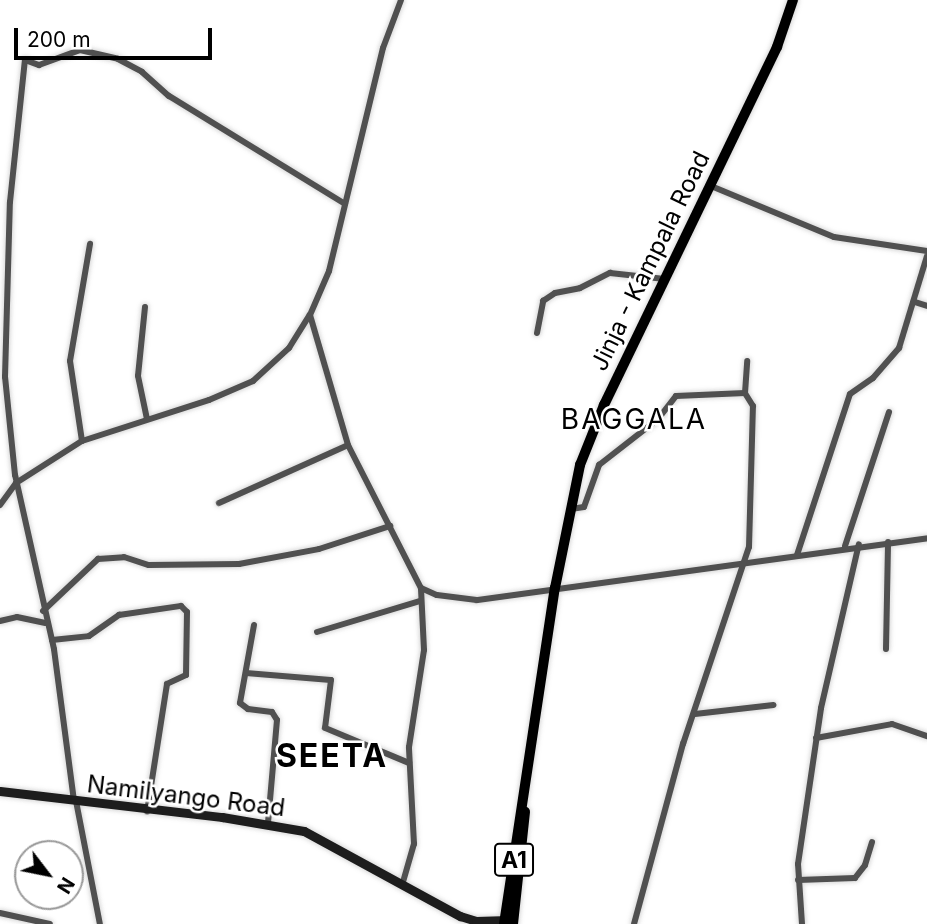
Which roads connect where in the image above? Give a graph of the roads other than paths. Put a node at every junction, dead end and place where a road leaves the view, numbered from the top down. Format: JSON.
{"nodes":[{"id":1,"x":401,"y":0,"type":"edge"},
{"id":2,"x":793,"y":0,"type":"edge"},
{"id":3,"x":710,"y":186,"type":"junction"},
{"id":4,"x":345,"y":204,"type":"junction"},
{"id":5,"x":90,"y":244,"type":"dead end"},
{"id":6,"x":927,"y":251,"type":"edge"},
{"id":7,"x":927,"y":257,"type":"edge"},
{"id":8,"x":665,"y":279,"type":"junction"},
{"id":9,"x":915,"y":302,"type":"junction"},
{"id":10,"x":927,"y":306,"type":"edge"},
{"id":11,"x":145,"y":307,"type":"dead end"},
{"id":12,"x":310,"y":315,"type":"junction"},
{"id":13,"x":537,"y":332,"type":"dead end"},
{"id":14,"x":747,"y":361,"type":"dead end"},
{"id":15,"x":745,"y":393,"type":"junction"},
{"id":16,"x":889,"y":412,"type":"dead end"},
{"id":17,"x":147,"y":419,"type":"junction"},
{"id":18,"x":82,"y":441,"type":"junction"},
{"id":19,"x":348,"y":445,"type":"junction"},
{"id":20,"x":16,"y":479,"type":"junction"},
{"id":21,"x":219,"y":503,"type":"dead end"},
{"id":22,"x":0,"y":505,"type":"edge"},
{"id":23,"x":571,"y":509,"type":"junction"},
{"id":24,"x":390,"y":526,"type":"junction"},
{"id":25,"x":927,"y":538,"type":"edge"},
{"id":26,"x":888,"y":542,"type":"junction"},
{"id":27,"x":859,"y":544,"type":"junction"},
{"id":28,"x":845,"y":546,"type":"junction"},
{"id":29,"x":797,"y":555,"type":"junction"},
{"id":30,"x":743,"y":566,"type":"junction"},
{"id":31,"x":421,"y":588,"type":"junction"},
{"id":32,"x":555,"y":588,"type":"junction"},
{"id":33,"x":420,"y":601,"type":"junction"},
{"id":34,"x":43,"y":611,"type":"junction"},
{"id":35,"x":0,"y":621,"type":"edge"},
{"id":36,"x":45,"y":623,"type":"junction"},
{"id":37,"x":254,"y":625,"type":"dead end"},
{"id":38,"x":317,"y":632,"type":"dead end"},
{"id":39,"x":52,"y":640,"type":"junction"},
{"id":40,"x":886,"y":649,"type":"dead end"},
{"id":41,"x":246,"y":674,"type":"junction"},
{"id":42,"x":773,"y":705,"type":"dead end"},
{"id":43,"x":695,"y":714,"type":"junction"},
{"id":44,"x":927,"y":736,"type":"edge"},
{"id":45,"x":816,"y":738,"type":"junction"},
{"id":46,"x":409,"y":764,"type":"junction"},
{"id":47,"x":0,"y":791,"type":"edge"},
{"id":48,"x":75,"y":801,"type":"junction"},
{"id":49,"x":147,"y":811,"type":"junction"},
{"id":50,"x":268,"y":823,"type":"junction"},
{"id":51,"x":872,"y":842,"type":"dead end"},
{"id":52,"x":798,"y":880,"type":"junction"},
{"id":53,"x":404,"y":882,"type":"junction"},
{"id":54,"x":0,"y":913,"type":"edge"},
{"id":55,"x":459,"y":920,"type":"edge"},
{"id":56,"x":509,"y":922,"type":"edge"},
{"id":57,"x":50,"y":924,"type":"edge"},
{"id":58,"x":100,"y":924,"type":"edge"},
{"id":59,"x":634,"y":924,"type":"edge"},
{"id":60,"x":802,"y":924,"type":"edge"}],
"edges":[{"from":1,"to":4,"type":"street"},
{"from":2,"to":3,"type":"highway","name":"Jinja - Kampala Road","number":"A1"},
{"from":3,"to":6,"type":"street"},
{"from":3,"to":8,"type":"highway","name":"Jinja - Kampala Road","number":"A1"},
{"from":4,"to":12,"type":"street"},
{"from":4,"to":20,"type":"street"},
{"from":5,"to":18,"type":"street"},
{"from":7,"to":9,"type":"street"},
{"from":8,"to":13,"type":"street"},
{"from":8,"to":23,"type":"highway","name":"Jinja - Kampala Road","number":"A1"},
{"from":9,"to":10,"type":"street"},
{"from":9,"to":29,"type":"street"},
{"from":11,"to":17,"type":"street"},
{"from":12,"to":17,"type":"street"},
{"from":12,"to":19,"type":"street"},
{"from":14,"to":15,"type":"street"},
{"from":15,"to":23,"type":"street"},
{"from":15,"to":30,"type":"street"},
{"from":16,"to":28,"type":"street"},
{"from":17,"to":18,"type":"street"},
{"from":18,"to":20,"type":"street"},
{"from":19,"to":21,"type":"street"},
{"from":19,"to":24,"type":"street"},
{"from":20,"to":22,"type":"street"},
{"from":20,"to":34,"type":"street"},
{"from":23,"to":32,"type":"highway","name":"Jinja - Kampala Road","number":"A1"},
{"from":24,"to":31,"type":"street"},
{"from":24,"to":34,"type":"street"},
{"from":25,"to":26,"type":"street"},
{"from":26,"to":27,"type":"street"},
{"from":26,"to":40,"type":"street"},
{"from":27,"to":28,"type":"street"},
{"from":27,"to":45,"type":"street"},
{"from":28,"to":29,"type":"street"},
{"from":29,"to":30,"type":"street"},
{"from":30,"to":32,"type":"street"},
{"from":30,"to":43,"type":"street"},
{"from":31,"to":32,"type":"street"},
{"from":31,"to":33,"type":"street"},
{"from":32,"to":56,"type":"highway","name":"Jinja - Kampala Road","number":"A1"},
{"from":33,"to":38,"type":"street"},
{"from":33,"to":46,"type":"street"},
{"from":34,"to":36,"type":"street"},
{"from":35,"to":36,"type":"street"},
{"from":36,"to":39,"type":"street"},
{"from":37,"to":41,"type":"street"},
{"from":39,"to":48,"type":"street"},
{"from":39,"to":49,"type":"street"},
{"from":41,"to":46,"type":"street"},
{"from":41,"to":50,"type":"street"},
{"from":42,"to":43,"type":"street"},
{"from":43,"to":59,"type":"street"},
{"from":44,"to":45,"type":"street"},
{"from":45,"to":52,"type":"street"},
{"from":46,"to":53,"type":"street"},
{"from":47,"to":48,"type":"main road","name":"Namilyango Road"},
{"from":48,"to":49,"type":"main road","name":"Namilyango Road"},
{"from":48,"to":58,"type":"street"},
{"from":49,"to":50,"type":"main road","name":"Namilyango Road"},
{"from":50,"to":53,"type":"main road","name":"Namilyango Road"},
{"from":51,"to":52,"type":"street"},
{"from":52,"to":60,"type":"street"},
{"from":53,"to":55,"type":"main road","name":"Namilyango Road"},
{"from":54,"to":57,"type":"street"},
{"from":55,"to":56,"type":"main road","name":"Namilyango Road"}]}
